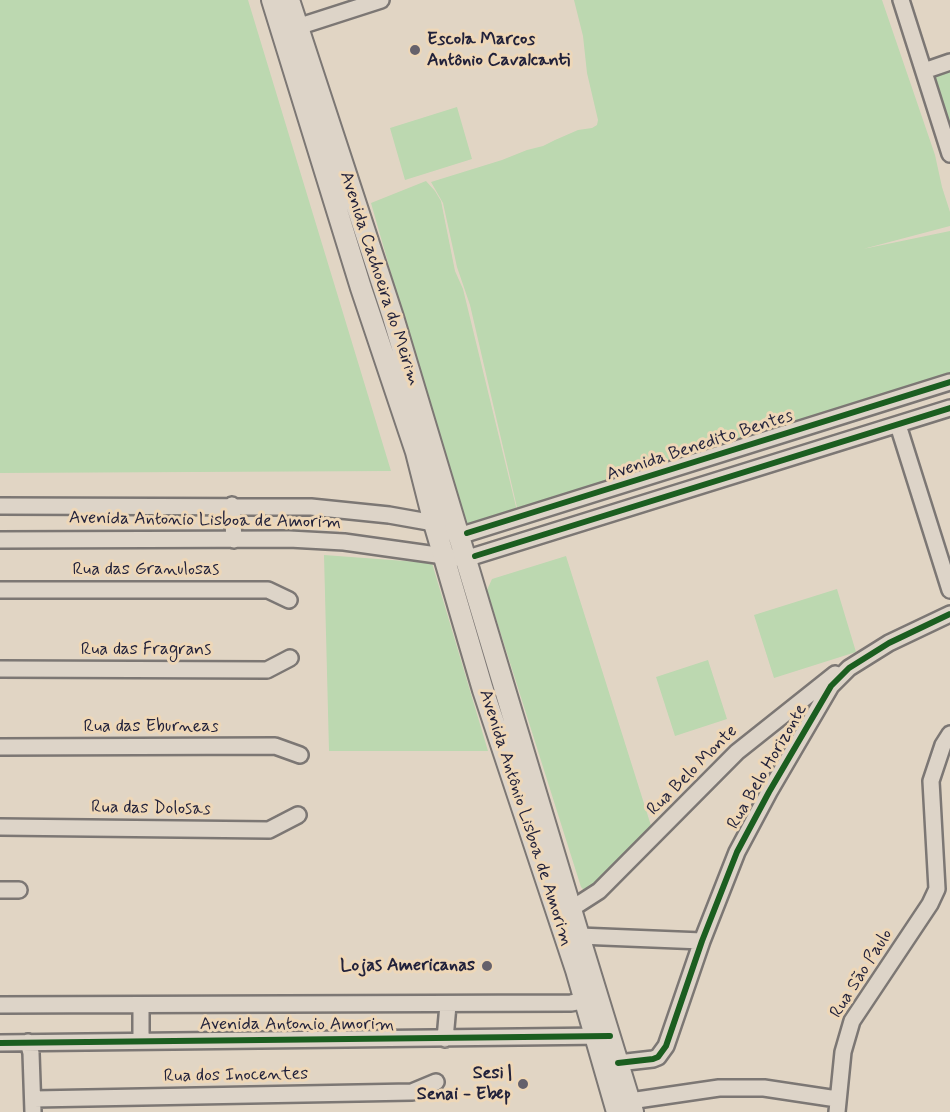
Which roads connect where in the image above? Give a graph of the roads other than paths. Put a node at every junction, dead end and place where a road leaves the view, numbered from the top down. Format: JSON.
{"nodes":[{"id":1,"x":381,"y":0,"type":"edge"},
{"id":2,"x":901,"y":0,"type":"edge"},
{"id":3,"x":286,"y":2,"type":"edge"},
{"id":4,"x":290,"y":30,"type":"junction"},
{"id":5,"x":950,"y":62,"type":"edge"},
{"id":6,"x":924,"y":71,"type":"junction"},
{"id":7,"x":950,"y":154,"type":"edge"},
{"id":8,"x":950,"y":382,"type":"edge"},
{"id":9,"x":950,"y":408,"type":"edge"},
{"id":10,"x":898,"y":425,"type":"junction"},
{"id":11,"x":232,"y":505,"type":"junction"},
{"id":12,"x":0,"y":506,"type":"edge"},
{"id":13,"x":434,"y":523,"type":"junction"},
{"id":14,"x":459,"y":536,"type":"junction"},
{"id":15,"x":0,"y":540,"type":"edge"},
{"id":16,"x":234,"y":540,"type":"junction"},
{"id":17,"x":444,"y":554,"type":"junction"},
{"id":18,"x":465,"y":559,"type":"junction"},
{"id":19,"x":0,"y":590,"type":"edge"},
{"id":20,"x":950,"y":590,"type":"edge"},
{"id":21,"x":289,"y":600,"type":"dead end"},
{"id":22,"x":950,"y":614,"type":"edge"},
{"id":23,"x":290,"y":658,"type":"dead end"},
{"id":24,"x":849,"y":668,"type":"junction"},
{"id":25,"x":0,"y":669,"type":"edge"},
{"id":26,"x":950,"y":734,"type":"edge"},
{"id":27,"x":0,"y":747,"type":"edge"},
{"id":28,"x":300,"y":755,"type":"dead end"},
{"id":29,"x":298,"y":816,"type":"dead end"},
{"id":30,"x":0,"y":827,"type":"edge"},
{"id":31,"x":943,"y":875,"type":"edge"},
{"id":32,"x":0,"y":890,"type":"edge"},
{"id":33,"x":19,"y":890,"type":"dead end"},
{"id":34,"x":571,"y":909,"type":"junction"},
{"id":35,"x":579,"y":936,"type":"junction"},
{"id":36,"x":702,"y":941,"type":"junction"},
{"id":37,"x":591,"y":999,"type":"junction"},
{"id":38,"x":0,"y":1005,"type":"edge"},
{"id":39,"x":141,"y":1005,"type":"junction"},
{"id":40,"x":448,"y":1005,"type":"junction"},
{"id":41,"x":602,"y":1037,"type":"junction"},
{"id":42,"x":445,"y":1039,"type":"junction"},
{"id":43,"x":141,"y":1041,"type":"junction"},
{"id":44,"x":28,"y":1042,"type":"junction"},
{"id":45,"x":0,"y":1043,"type":"edge"},
{"id":46,"x":618,"y":1063,"type":"junction"},
{"id":47,"x":436,"y":1082,"type":"dead end"},
{"id":48,"x":33,"y":1106,"type":"edge"},
{"id":49,"x":837,"y":1106,"type":"edge"},
{"id":50,"x":627,"y":1108,"type":"edge"}],
"edges":[{"from":1,"to":4,"type":"street"},
{"from":2,"to":6,"type":"street"},
{"from":3,"to":4,"type":"main road","name":"Avenida Cachoeira do Meirim"},
{"from":4,"to":13,"type":"main road","name":"Avenida Cachoeira do Meirim"},
{"from":4,"to":14,"type":"main road","name":"Avenida Cachoeira do Meirim"},
{"from":5,"to":6,"type":"street"},
{"from":6,"to":7,"type":"street"},
{"from":8,"to":14,"type":"street","name":"Avenida Benedito Bentes"},
{"from":9,"to":10,"type":"street","name":"Avenida Benedito Bentes"},
{"from":10,"to":18,"type":"street","name":"Avenida Benedito Bentes"},
{"from":10,"to":20,"type":"street"},
{"from":11,"to":12,"type":"street","name":"Avenida Antonio Lisboa de Amorim"},
{"from":11,"to":13,"type":"street","name":"Avenida Antonio Lisboa de Amorim"},
{"from":11,"to":16,"type":"street"},
{"from":13,"to":14,"type":"street"},
{"from":13,"to":17,"type":"main road","name":"Avenida Antônio Lisboa de Amorim"},
{"from":14,"to":18,"type":"main road","name":"Avenida Cachoeira do Meirim"},
{"from":15,"to":16,"type":"street","name":"Avenida Antonio Lisboa de Amorim"},
{"from":16,"to":17,"type":"street","name":"Avenida Antonio Lisboa de Amorim"},
{"from":17,"to":18,"type":"street"},
{"from":17,"to":37,"type":"main road","name":"Avenida Antônio Lisboa de Amorim"},
{"from":18,"to":34,"type":"main road","name":"Avenida Antônio Lisboa de Amorim"},
{"from":19,"to":21,"type":"street","name":"Rua das Granulosas"},
{"from":22,"to":24,"type":"street","name":"Rua Belo Horizonte"},
{"from":23,"to":25,"type":"street","name":"Rua das Fragrans"},
{"from":24,"to":34,"type":"street","name":"Rua Belo Monte"},
{"from":24,"to":36,"type":"street","name":"Rua Belo Horizonte"},
{"from":26,"to":31,"type":"street","name":"Rua São Paulo"},
{"from":27,"to":28,"type":"street","name":"Rua das Eburneas"},
{"from":29,"to":30,"type":"street","name":"Rua das Dolosas"},
{"from":31,"to":49,"type":"street","name":"Rua São Paulo"},
{"from":32,"to":33,"type":"street"},
{"from":34,"to":35,"type":"main road","name":"Avenida Antônio Lisboa de Amorim"},
{"from":35,"to":36,"type":"street"},
{"from":35,"to":37,"type":"main road","name":"Avenida Antônio Lisboa de Amorim"},
{"from":36,"to":46,"type":"street","name":"Rua Belo Horizonte"},
{"from":37,"to":40,"type":"street","name":"Avenida Antonio Amorim"},
{"from":37,"to":41,"type":"main road","name":"Avenida Antônio Lisboa de Amorim"},
{"from":38,"to":39,"type":"street","name":"Avenida Antonio Amorim"},
{"from":39,"to":40,"type":"street","name":"Avenida Antonio Amorim"},
{"from":39,"to":43,"type":"street"},
{"from":40,"to":42,"type":"street"},
{"from":41,"to":42,"type":"street","name":"Avenida Antonio Amorim"},
{"from":41,"to":46,"type":"main road","name":"Avenida Antônio Lisboa de Amorim"},
{"from":41,"to":50,"type":"main road","name":"Avenida Antônio Lisboa de Amorim"},
{"from":42,"to":43,"type":"street","name":"Avenida Antonio Amorim"},
{"from":43,"to":44,"type":"street","name":"Avenida Antonio Amorim"},
{"from":44,"to":45,"type":"street","name":"Avenida Antonio Amorim"},
{"from":44,"to":48,"type":"street"},
{"from":46,"to":50,"type":"main road","name":"Avenida Antônio Lisboa de Amorim"},
{"from":47,"to":48,"type":"street","name":"Rua dos Inocentes"},
{"from":49,"to":50,"type":"street"}]}
